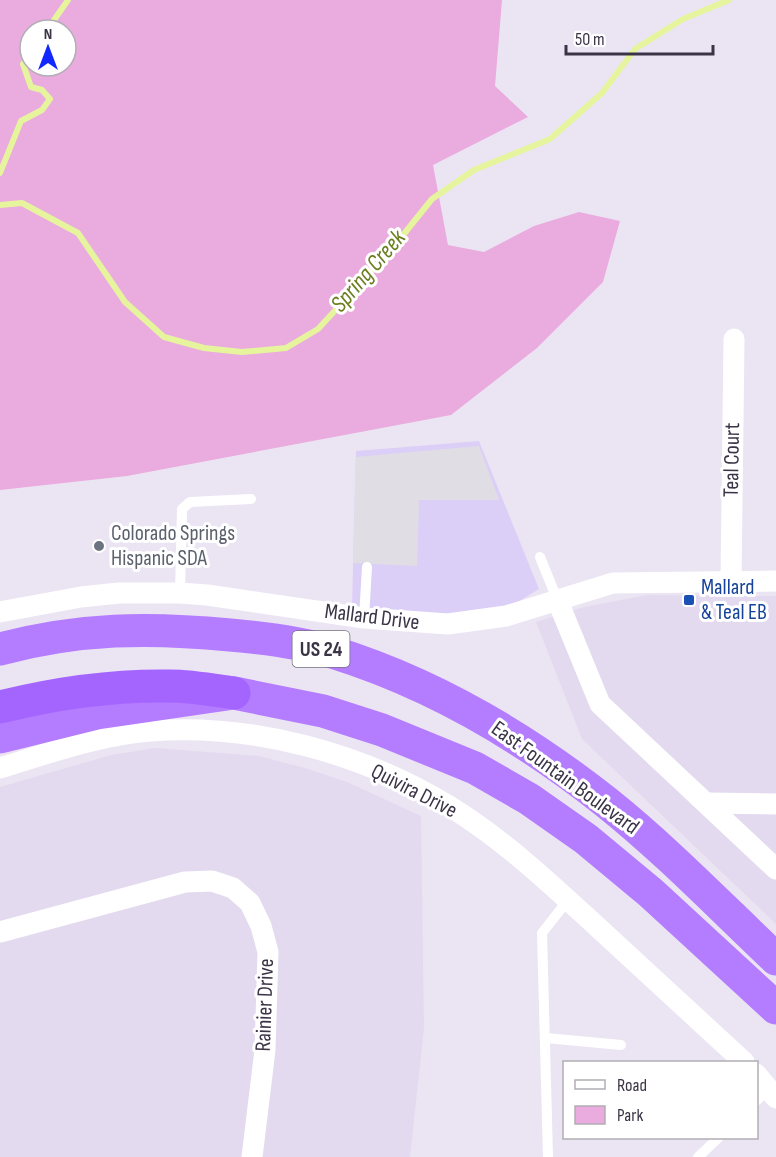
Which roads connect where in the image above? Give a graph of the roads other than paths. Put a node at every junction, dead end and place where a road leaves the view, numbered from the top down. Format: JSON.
{"nodes":[{"id":1,"x":734,"y":339,"type":"dead end"},
{"id":2,"x":251,"y":499,"type":"dead end"},
{"id":3,"x":540,"y":557,"type":"dead end"},
{"id":4,"x":367,"y":567,"type":"dead end"},
{"id":5,"x":730,"y":581,"type":"junction"},
{"id":6,"x":776,"y":581,"type":"edge"},
{"id":7,"x":180,"y":594,"type":"junction"},
{"id":8,"x":557,"y":599,"type":"junction"},
{"id":9,"x":0,"y":612,"type":"edge"},
{"id":10,"x":364,"y":618,"type":"junction"},
{"id":11,"x":0,"y":649,"type":"edge"},
{"id":12,"x":234,"y":693,"type":"junction"},
{"id":13,"x":0,"y":706,"type":"edge"},
{"id":14,"x":0,"y":737,"type":"edge"},
{"id":15,"x":0,"y":768,"type":"edge"},
{"id":16,"x":706,"y":803,"type":"junction"},
{"id":17,"x":776,"y":804,"type":"edge"},
{"id":18,"x":776,"y":869,"type":"edge"},
{"id":19,"x":568,"y":900,"type":"junction"},
{"id":20,"x":0,"y":932,"type":"edge"},
{"id":21,"x":776,"y":959,"type":"edge"},
{"id":22,"x":776,"y":1008,"type":"edge"},
{"id":23,"x":546,"y":1038,"type":"junction"},
{"id":24,"x":621,"y":1045,"type":"dead end"},
{"id":25,"x":743,"y":1061,"type":"edge"},
{"id":26,"x":716,"y":1139,"type":"edge"},
{"id":27,"x":252,"y":1157,"type":"edge"},
{"id":28,"x":548,"y":1157,"type":"edge"},
{"id":29,"x":698,"y":1157,"type":"edge"}],
"edges":[{"from":1,"to":5,"type":"street","name":"Teal Court"},
{"from":2,"to":7,"type":"lane"},
{"from":3,"to":8,"type":"lane"},
{"from":4,"to":10,"type":"lane"},
{"from":5,"to":6,"type":"street","name":"Mallard Drive"},
{"from":5,"to":8,"type":"street","name":"Mallard Drive"},
{"from":7,"to":9,"type":"street","name":"Mallard Drive"},
{"from":7,"to":10,"type":"street","name":"Mallard Drive"},
{"from":8,"to":10,"type":"street","name":"Mallard Drive"},
{"from":8,"to":16,"type":"street"},
{"from":11,"to":21,"type":"highway","name":"East Fountain Boulevard","number":"US 24"},
{"from":12,"to":13,"type":"highway"},
{"from":12,"to":14,"type":"highway","name":"East Fountain Boulevard"},
{"from":12,"to":22,"type":"highway","name":"East Fountain Boulevard"},
{"from":15,"to":19,"type":"street","name":"Quivira Drive"},
{"from":16,"to":17,"type":"street"},
{"from":16,"to":18,"type":"street"},
{"from":19,"to":23,"type":"lane"},
{"from":19,"to":25,"type":"street","name":"Quivira Drive"},
{"from":20,"to":27,"type":"street","name":"Rainier Drive"},
{"from":23,"to":24,"type":"lane"},
{"from":23,"to":28,"type":"lane"},
{"from":26,"to":29,"type":"lane"}]}
